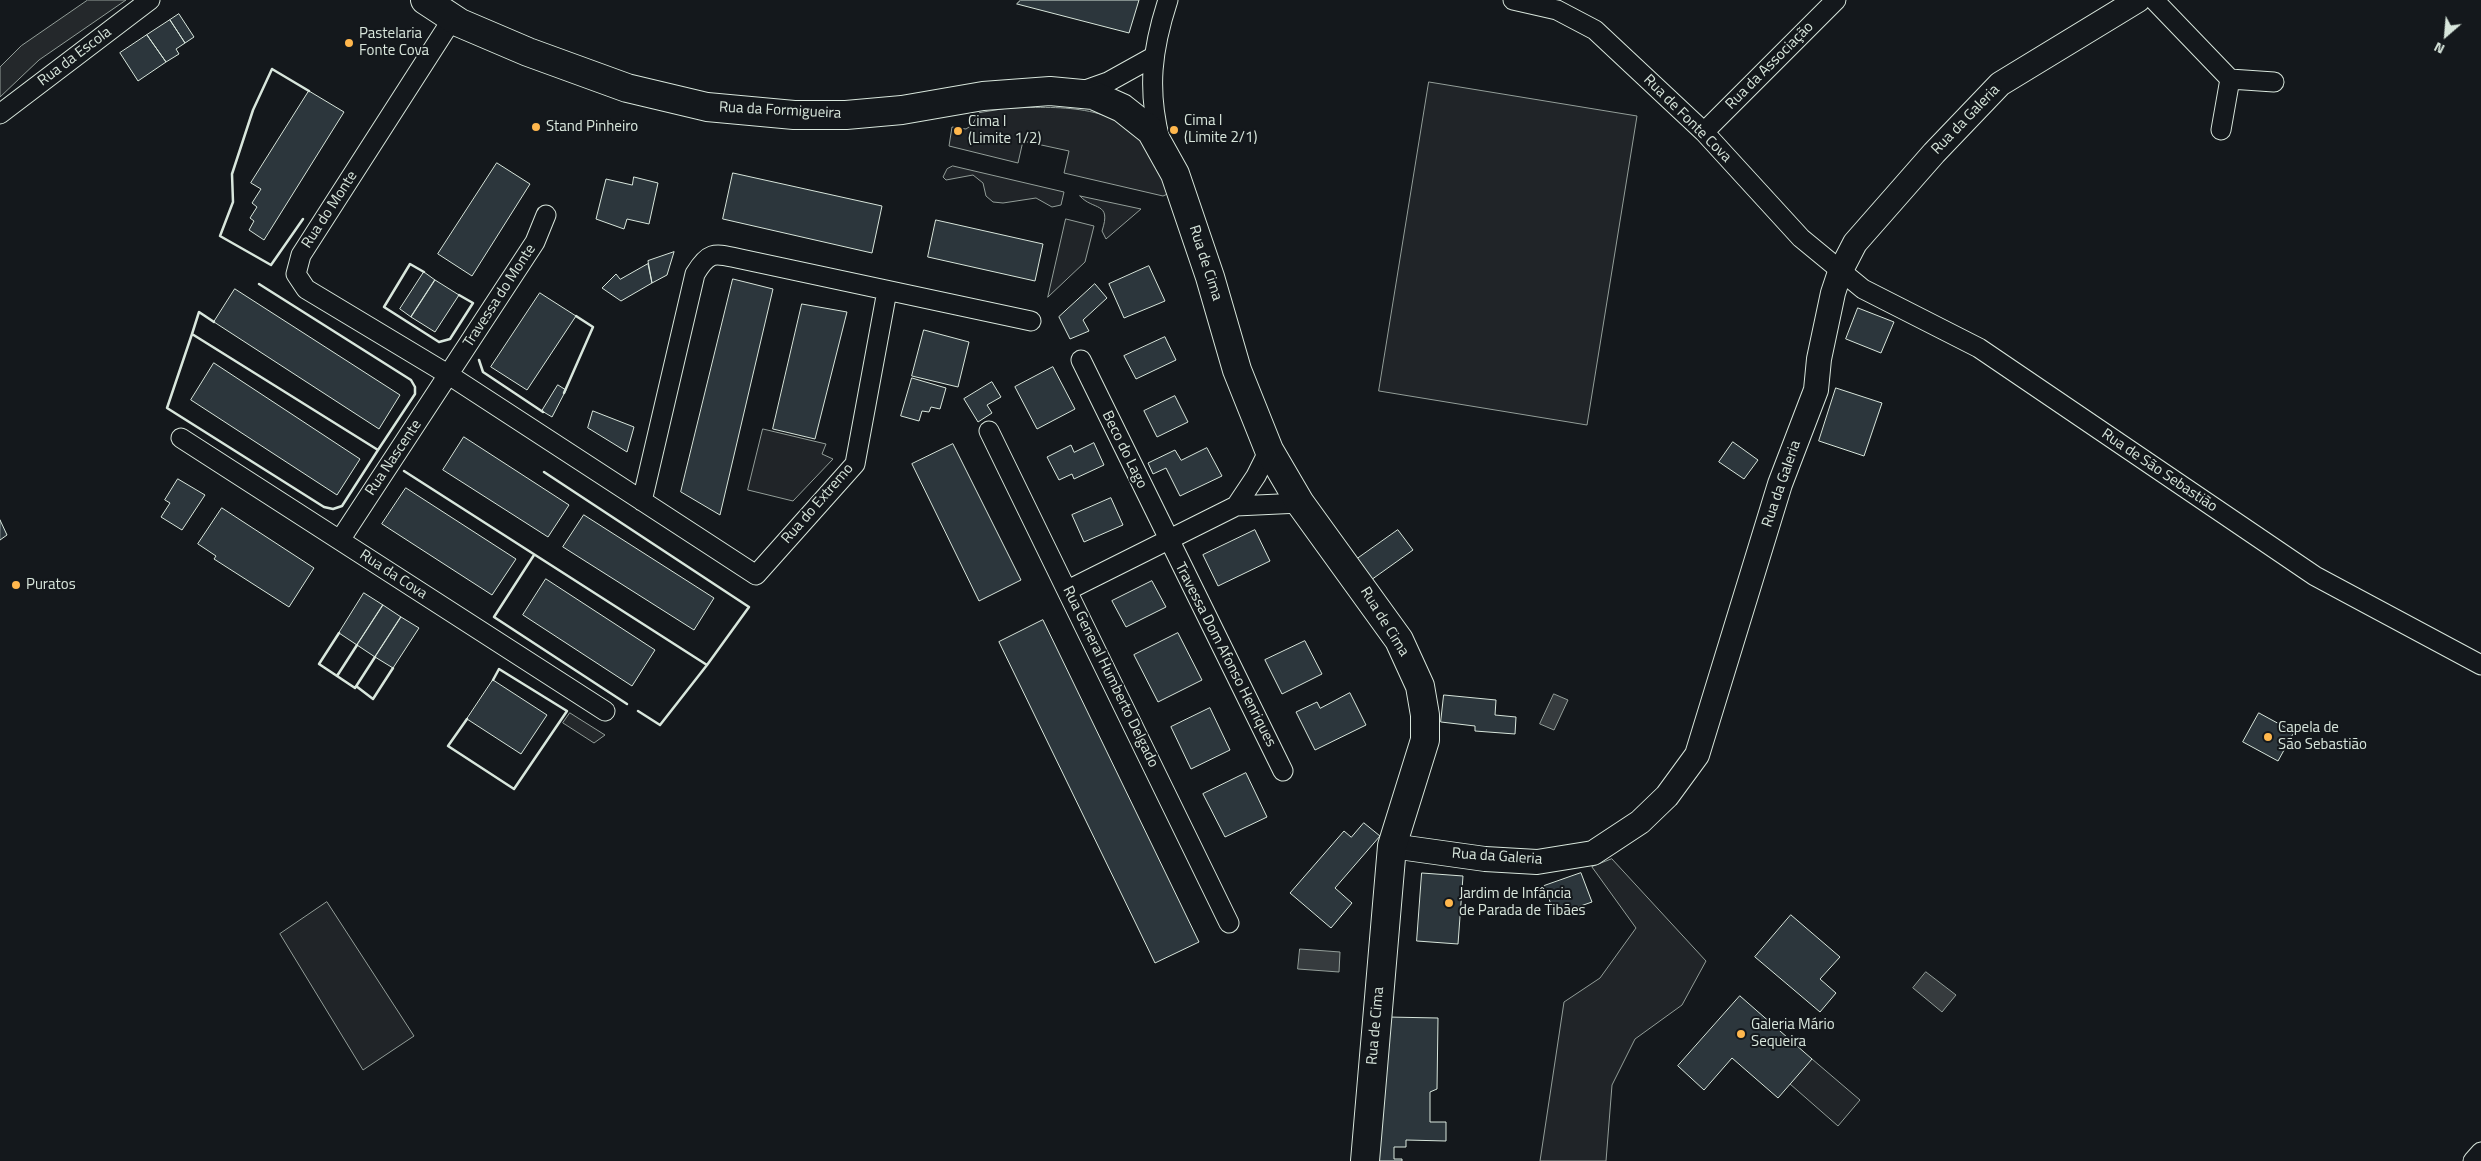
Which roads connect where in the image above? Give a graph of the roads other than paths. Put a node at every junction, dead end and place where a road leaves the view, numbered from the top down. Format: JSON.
{"nodes":[{"id":1,"x":150,"y":0,"type":"edge"},
{"id":2,"x":425,"y":0,"type":"edge"},
{"id":3,"x":1168,"y":0,"type":"edge"},
{"id":4,"x":1513,"y":0,"type":"edge"},
{"id":5,"x":1836,"y":0,"type":"edge"},
{"id":6,"x":2138,"y":0,"type":"edge"},
{"id":7,"x":2154,"y":0,"type":"edge"},
{"id":8,"x":453,"y":18,"type":"junction"},
{"id":9,"x":1153,"y":57,"type":"junction"},
{"id":10,"x":2230,"y":79,"type":"junction"},
{"id":11,"x":2274,"y":82,"type":"dead end"},
{"id":12,"x":1075,"y":94,"type":"junction"},
{"id":13,"x":0,"y":114,"type":"edge"},
{"id":14,"x":2221,"y":130,"type":"dead end"},
{"id":15,"x":1704,"y":132,"type":"junction"},
{"id":16,"x":1163,"y":150,"type":"junction"},
{"id":17,"x":546,"y":214,"type":"dead end"},
{"id":18,"x":1840,"y":272,"type":"junction"},
{"id":19,"x":887,"y":291,"type":"junction"},
{"id":20,"x":1031,"y":321,"type":"dead end"},
{"id":21,"x":1081,"y":360,"type":"dead end"},
{"id":22,"x":449,"y":375,"type":"junction"},
{"id":23,"x":989,"y":432,"type":"dead end"},
{"id":24,"x":181,"y":438,"type":"dead end"},
{"id":25,"x":1269,"y":450,"type":"junction"},
{"id":26,"x":642,"y":502,"type":"junction"},
{"id":27,"x":1300,"y":503,"type":"junction"},
{"id":28,"x":1236,"y":506,"type":"junction"},
{"id":29,"x":1167,"y":539,"type":"junction"},
{"id":30,"x":340,"y":540,"type":"junction"},
{"id":31,"x":1068,"y":590,"type":"junction"},
{"id":32,"x":2481,"y":665,"type":"edge"},
{"id":33,"x":605,"y":711,"type":"dead end"},
{"id":34,"x":1283,"y":771,"type":"dead end"},
{"id":35,"x":1392,"y":846,"type":"junction"},
{"id":36,"x":1229,"y":923,"type":"dead end"},
{"id":37,"x":2481,"y":1152,"type":"edge"},
{"id":38,"x":1365,"y":1161,"type":"edge"},
{"id":39,"x":2473,"y":1161,"type":"edge"}],
"edges":[{"from":1,"to":13,"type":"street","name":"Rua da Escola"},
{"from":2,"to":8,"type":"main road","name":"Rua da Formigueira"},
{"from":3,"to":9,"type":"street"},
{"from":4,"to":15,"type":"street","name":"Rua de Fonte Cova"},
{"from":5,"to":15,"type":"street","name":"Rua da Associação"},
{"from":6,"to":18,"type":"street","name":"Rua da Galeria"},
{"from":7,"to":10,"type":"street"},
{"from":8,"to":12,"type":"main road","name":"Rua da Formigueira"},
{"from":8,"to":22,"type":"street","name":"Rua do Monte"},
{"from":9,"to":12,"type":"street"},
{"from":9,"to":16,"type":"street"},
{"from":10,"to":11,"type":"street"},
{"from":10,"to":14,"type":"street"},
{"from":12,"to":16,"type":"main road","name":"Rua da Formigueira"},
{"from":15,"to":18,"type":"street","name":"Rua de Fonte Cova"},
{"from":16,"to":25,"type":"main road","name":"Rua de Cima"},
{"from":17,"to":22,"type":"street","name":"Travessa do Monte"},
{"from":18,"to":32,"type":"street","name":"Rua de São Sebastião"},
{"from":18,"to":35,"type":"street","name":"Rua da Galeria"},
{"from":19,"to":20,"type":"street"},
{"from":19,"to":26,"type":"street"},
{"from":19,"to":26,"type":"street","name":"Rua do Extremo"},
{"from":21,"to":29,"type":"street","name":"Beco do Lago"},
{"from":22,"to":26,"type":"street","name":"Rua do Extremo"},
{"from":22,"to":30,"type":"street","name":"Rua Nascente"},
{"from":23,"to":31,"type":"street","name":"Rua General Humberto Delgado"},
{"from":24,"to":30,"type":"street","name":"Rua da Cova"},
{"from":25,"to":27,"type":"main road","name":"Rua de Cima"},
{"from":25,"to":28,"type":"street"},
{"from":27,"to":28,"type":"street"},
{"from":27,"to":35,"type":"main road","name":"Rua de Cima"},
{"from":28,"to":29,"type":"street"},
{"from":29,"to":31,"type":"street"},
{"from":29,"to":34,"type":"street","name":"Travessa Dom Afonso Henriques"},
{"from":30,"to":33,"type":"street","name":"Rua da Cova"},
{"from":31,"to":36,"type":"street","name":"Rua General Humberto Delgado"},
{"from":35,"to":38,"type":"main road","name":"Rua de Cima"},
{"from":37,"to":39,"type":"street"}]}
